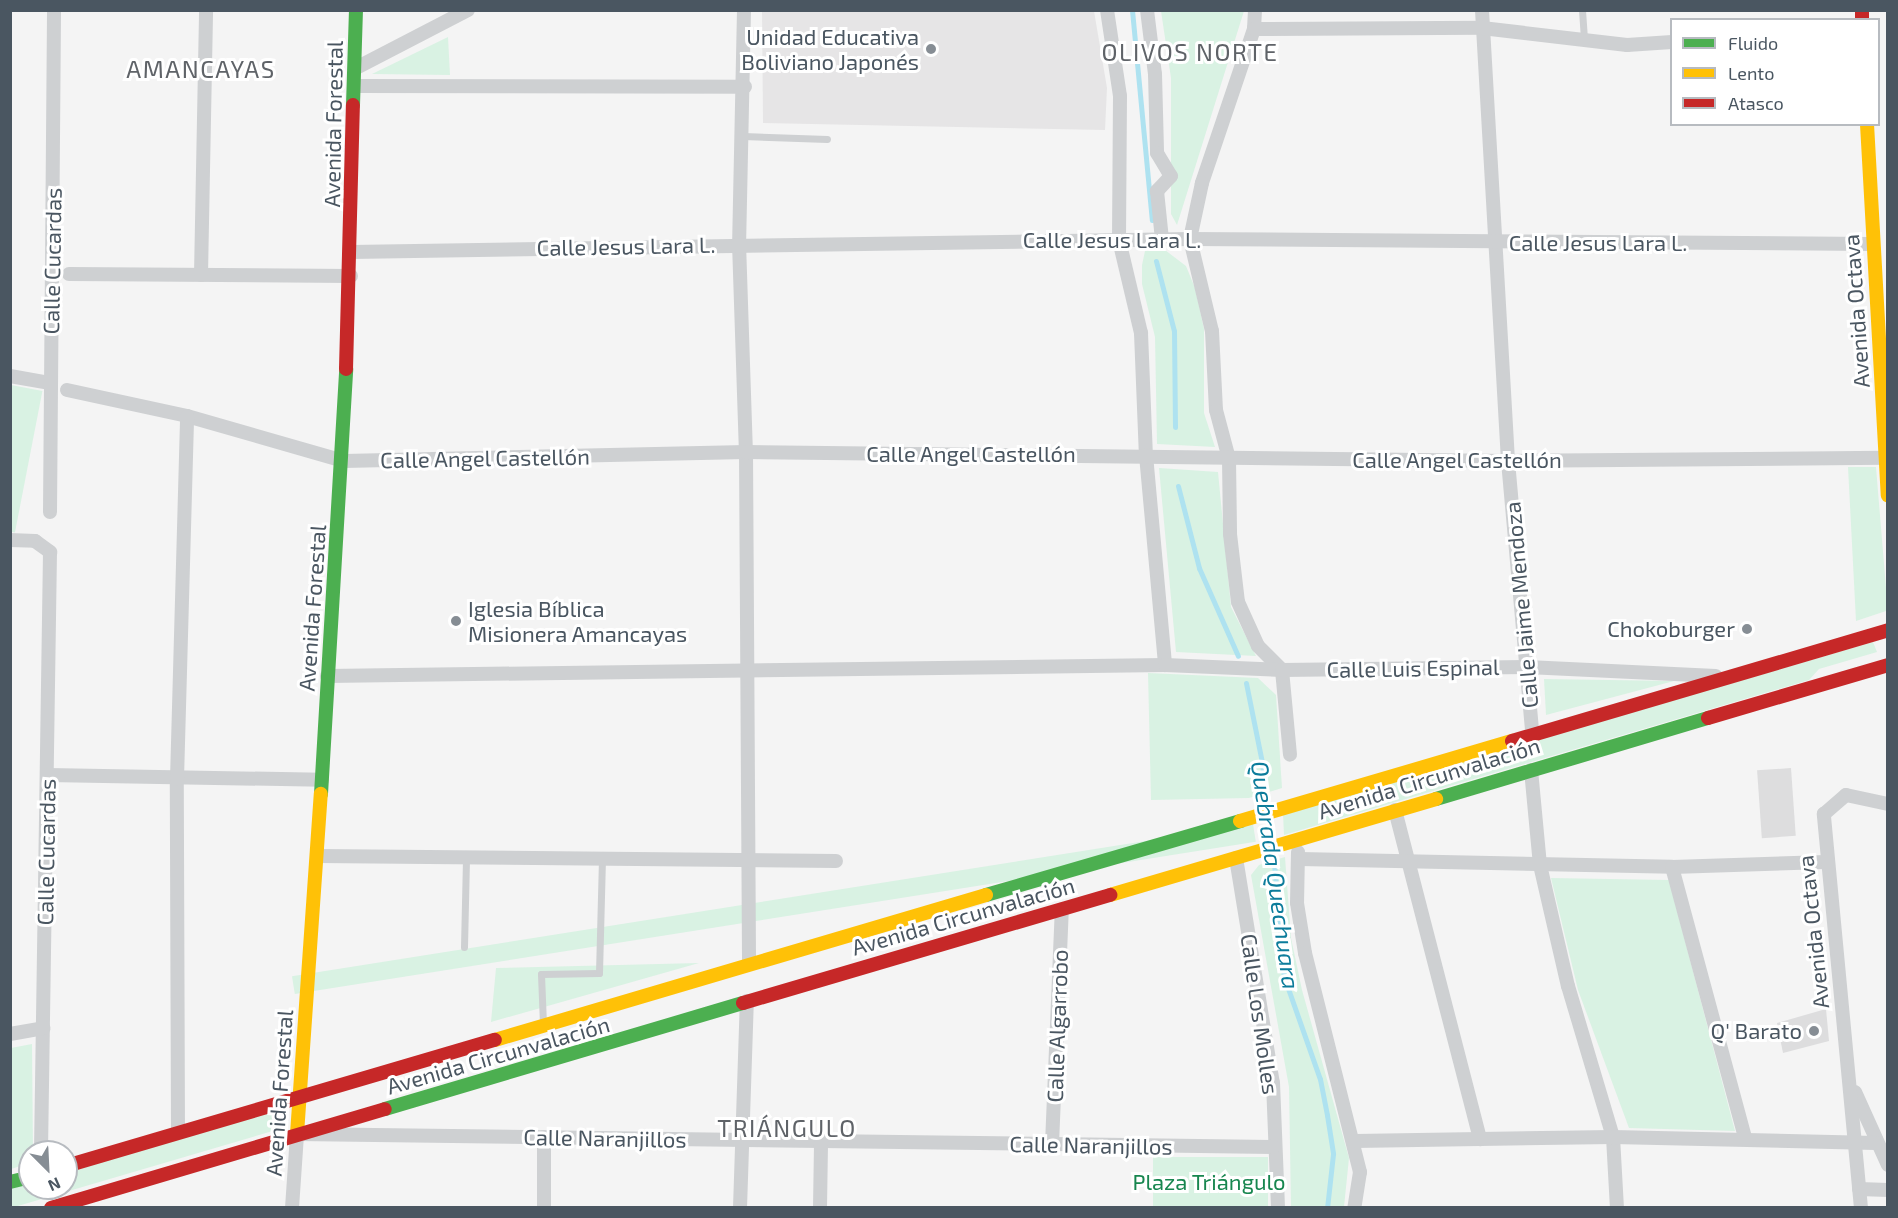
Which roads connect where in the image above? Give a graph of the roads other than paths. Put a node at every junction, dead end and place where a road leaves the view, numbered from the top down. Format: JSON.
{"nodes":[{"id":1,"x":54,"y":10,"type":"edge"},
{"id":2,"x":206,"y":10,"type":"edge"},
{"id":3,"x":356,"y":10,"type":"edge"},
{"id":4,"x":468,"y":10,"type":"edge"},
{"id":5,"x":744,"y":10,"type":"edge"},
{"id":6,"x":1107,"y":10,"type":"edge"},
{"id":7,"x":1147,"y":10,"type":"edge"},
{"id":8,"x":1255,"y":10,"type":"edge"},
{"id":9,"x":1482,"y":10,"type":"edge"},
{"id":10,"x":1582,"y":10,"type":"edge"},
{"id":11,"x":1482,"y":28,"type":"junction"},
{"id":12,"x":1254,"y":29,"type":"junction"},
{"id":13,"x":1584,"y":41,"type":"junction"},
{"id":14,"x":1670,"y":42,"type":"edge"},
{"id":15,"x":356,"y":68,"type":"junction"},
{"id":16,"x":356,"y":86,"type":"junction"},
{"id":17,"x":745,"y":87,"type":"junction"},
{"id":18,"x":1867,"y":126,"type":"edge"},
{"id":19,"x":743,"y":136,"type":"junction"},
{"id":20,"x":827,"y":139,"type":"dead end"},
{"id":21,"x":1162,"y":239,"type":"junction"},
{"id":22,"x":1190,"y":239,"type":"junction"},
{"id":23,"x":1119,"y":240,"type":"junction"},
{"id":24,"x":1496,"y":242,"type":"junction"},
{"id":25,"x":739,"y":243,"type":"junction"},
{"id":26,"x":1872,"y":244,"type":"junction"},
{"id":27,"x":351,"y":252,"type":"junction"},
{"id":28,"x":69,"y":274,"type":"dead end"},
{"id":29,"x":201,"y":275,"type":"junction"},
{"id":30,"x":351,"y":276,"type":"junction"},
{"id":31,"x":1885,"y":374,"type":"edge"},
{"id":32,"x":10,"y":376,"type":"edge"},
{"id":33,"x":50,"y":383,"type":"junction"},
{"id":34,"x":67,"y":390,"type":"dead end"},
{"id":35,"x":187,"y":416,"type":"junction"},
{"id":36,"x":746,"y":452,"type":"junction"},
{"id":37,"x":1146,"y":455,"type":"junction"},
{"id":38,"x":1885,"y":458,"type":"junction"},
{"id":39,"x":1229,"y":459,"type":"junction"},
{"id":40,"x":344,"y":461,"type":"junction"},
{"id":41,"x":1508,"y":461,"type":"junction"},
{"id":42,"x":1887,"y":495,"type":"edge"},
{"id":43,"x":50,"y":512,"type":"dead end"},
{"id":44,"x":10,"y":540,"type":"edge"},
{"id":45,"x":1887,"y":630,"type":"edge"},
{"id":46,"x":1165,"y":665,"type":"junction"},
{"id":47,"x":1887,"y":665,"type":"edge"},
{"id":48,"x":1527,"y":667,"type":"junction"},
{"id":49,"x":1282,"y":670,"type":"junction"},
{"id":50,"x":745,"y":671,"type":"junction"},
{"id":51,"x":327,"y":676,"type":"junction"},
{"id":52,"x":1725,"y":677,"type":"junction"},
{"id":53,"x":1532,"y":732,"type":"junction"},
{"id":54,"x":1290,"y":755,"type":"dead end"},
{"id":55,"x":1531,"y":770,"type":"junction"},
{"id":56,"x":48,"y":775,"type":"junction"},
{"id":57,"x":177,"y":779,"type":"junction"},
{"id":58,"x":322,"y":780,"type":"junction"},
{"id":59,"x":1887,"y":804,"type":"edge"},
{"id":60,"x":1395,"y":810,"type":"junction"},
{"id":61,"x":1290,"y":842,"type":"junction"},
{"id":62,"x":318,"y":856,"type":"junction"},
{"id":63,"x":1236,"y":858,"type":"junction"},
{"id":64,"x":1300,"y":859,"type":"junction"},
{"id":65,"x":466,"y":860,"type":"junction"},
{"id":66,"x":602,"y":860,"type":"junction"},
{"id":67,"x":747,"y":861,"type":"junction"},
{"id":68,"x":836,"y":861,"type":"dead end"},
{"id":69,"x":1826,"y":862,"type":"junction"},
{"id":70,"x":1406,"y":865,"type":"junction"},
{"id":71,"x":1540,"y":865,"type":"junction"},
{"id":72,"x":1672,"y":867,"type":"junction"},
{"id":73,"x":1062,"y":909,"type":"junction"},
{"id":74,"x":464,"y":946,"type":"dead end"},
{"id":75,"x":749,"y":963,"type":"junction"},
{"id":76,"x":747,"y":1001,"type":"junction"},
{"id":77,"x":543,"y":1026,"type":"junction"},
{"id":78,"x":43,"y":1028,"type":"junction"},
{"id":79,"x":10,"y":1034,"type":"edge"},
{"id":80,"x":1847,"y":1067,"type":"junction"},
{"id":81,"x":300,"y":1094,"type":"junction"},
{"id":82,"x":178,"y":1132,"type":"junction"},
{"id":83,"x":297,"y":1134,"type":"junction"},
{"id":84,"x":544,"y":1137,"type":"junction"},
{"id":85,"x":1613,"y":1137,"type":"junction"},
{"id":86,"x":1745,"y":1138,"type":"junction"},
{"id":87,"x":1480,"y":1139,"type":"junction"},
{"id":88,"x":41,"y":1140,"type":"edge"},
{"id":89,"x":741,"y":1140,"type":"junction"},
{"id":90,"x":821,"y":1141,"type":"junction"},
{"id":91,"x":1355,"y":1141,"type":"junction"},
{"id":92,"x":1855,"y":1142,"type":"junction"},
{"id":93,"x":1875,"y":1143,"type":"junction"},
{"id":94,"x":1052,"y":1144,"type":"junction"},
{"id":95,"x":1274,"y":1148,"type":"junction"},
{"id":96,"x":78,"y":1162,"type":"edge"},
{"id":97,"x":1887,"y":1165,"type":"edge"},
{"id":98,"x":1859,"y":1189,"type":"junction"},
{"id":99,"x":1887,"y":1190,"type":"edge"},
{"id":100,"x":51,"y":1208,"type":"edge"},
{"id":101,"x":292,"y":1208,"type":"edge"},
{"id":102,"x":544,"y":1208,"type":"edge"},
{"id":103,"x":740,"y":1208,"type":"edge"},
{"id":104,"x":820,"y":1208,"type":"edge"},
{"id":105,"x":1278,"y":1208,"type":"edge"},
{"id":106,"x":1354,"y":1208,"type":"edge"},
{"id":107,"x":1617,"y":1208,"type":"edge"},
{"id":108,"x":1861,"y":1208,"type":"edge"}],
"edges":[{"from":1,"to":33,"type":"street","name":"Calle Cucardas"},
{"from":2,"to":29,"type":"street"},
{"from":3,"to":15,"type":"main road","name":"Avenida Forestal"},
{"from":4,"to":15,"type":"street"},
{"from":5,"to":17,"type":"street"},
{"from":6,"to":23,"type":"street"},
{"from":7,"to":21,"type":"street"},
{"from":8,"to":12,"type":"street"},
{"from":9,"to":11,"type":"street","name":"Calle Jaime Mendoza"},
{"from":10,"to":13,"type":"lane"},
{"from":11,"to":12,"type":"street"},
{"from":11,"to":13,"type":"street"},
{"from":11,"to":24,"type":"street","name":"Calle Jaime Mendoza"},
{"from":12,"to":22,"type":"street"},
{"from":13,"to":14,"type":"street"},
{"from":15,"to":16,"type":"main road","name":"Avenida Forestal"},
{"from":16,"to":17,"type":"street"},
{"from":16,"to":27,"type":"main road","name":"Avenida Forestal"},
{"from":17,"to":19,"type":"street"},
{"from":18,"to":26,"type":"main road","name":"Avenida Octava"},
{"from":19,"to":20,"type":"lane"},
{"from":19,"to":25,"type":"street"},
{"from":21,"to":22,"type":"street","name":"Calle Jesus Lara L."},
{"from":21,"to":23,"type":"street","name":"Calle Jesus Lara L."},
{"from":22,"to":24,"type":"street","name":"Calle Jesus Lara L."},
{"from":22,"to":39,"type":"street"},
{"from":23,"to":25,"type":"street","name":"Calle Jesus Lara L."},
{"from":23,"to":37,"type":"street"},
{"from":24,"to":26,"type":"street","name":"Calle Jesus Lara L."},
{"from":24,"to":41,"type":"street","name":"Calle Jaime Mendoza"},
{"from":25,"to":27,"type":"street","name":"Calle Jesus Lara L."},
{"from":25,"to":36,"type":"street"},
{"from":26,"to":31,"type":"main road","name":"Avenida Octava"},
{"from":27,"to":30,"type":"main road","name":"Avenida Forestal"},
{"from":28,"to":29,"type":"street"},
{"from":29,"to":30,"type":"street"},
{"from":30,"to":40,"type":"main road","name":"Avenida Forestal"},
{"from":31,"to":38,"type":"main road","name":"Avenida Octava"},
{"from":32,"to":33,"type":"street"},
{"from":33,"to":43,"type":"street","name":"Calle Cucardas"},
{"from":34,"to":35,"type":"street","name":"Calle Angel Castellón"},
{"from":35,"to":40,"type":"street","name":"Calle Angel Castellón"},
{"from":35,"to":57,"type":"street"},
{"from":36,"to":37,"type":"street","name":"Calle Angel Castellón"},
{"from":36,"to":40,"type":"street","name":"Calle Angel Castellón"},
{"from":36,"to":50,"type":"street"},
{"from":37,"to":39,"type":"street","name":"Calle Angel Castellón"},
{"from":37,"to":46,"type":"street"},
{"from":38,"to":41,"type":"street","name":"Calle Angel Castellón"},
{"from":38,"to":42,"type":"main road","name":"Avenida Octava"},
{"from":39,"to":41,"type":"street","name":"Calle Angel Castellón"},
{"from":39,"to":49,"type":"street"},
{"from":40,"to":51,"type":"main road","name":"Avenida Forestal"},
{"from":41,"to":48,"type":"street","name":"Calle Jaime Mendoza"},
{"from":44,"to":56,"type":"street","name":"Calle Cucardas"},
{"from":45,"to":52,"type":"main road","name":"Avenida Circunvalación"},
{"from":46,"to":49,"type":"street","name":"Calle Luis Espinal"},
{"from":46,"to":50,"type":"street","name":"Calle Luis Espinal"},
{"from":47,"to":55,"type":"main road","name":"Avenida Circunvalación"},
{"from":48,"to":49,"type":"street","name":"Calle Luis Espinal"},
{"from":48,"to":52,"type":"street","name":"Calle Luis Espinal"},
{"from":48,"to":53,"type":"street","name":"Calle Jaime Mendoza"},
{"from":49,"to":54,"type":"street"},
{"from":50,"to":51,"type":"street","name":"Calle Luis Espinal"},
{"from":50,"to":67,"type":"street"},
{"from":51,"to":58,"type":"main road","name":"Avenida Forestal"},
{"from":52,"to":53,"type":"main road","name":"Avenida Circunvalación"},
{"from":53,"to":75,"type":"main road","name":"Avenida Circunvalación"},
{"from":55,"to":60,"type":"main road","name":"Avenida Circunvalación"},
{"from":55,"to":71,"type":"street"},
{"from":56,"to":57,"type":"street"},
{"from":56,"to":78,"type":"street","name":"Calle Cucardas"},
{"from":57,"to":58,"type":"street"},
{"from":57,"to":82,"type":"street"},
{"from":58,"to":62,"type":"main road","name":"Avenida Forestal"},
{"from":59,"to":69,"type":"street","name":"Avenida Octava"},
{"from":60,"to":61,"type":"main road","name":"Avenida Circunvalación"},
{"from":60,"to":70,"type":"street"},
{"from":61,"to":63,"type":"main road","name":"Avenida Circunvalación"},
{"from":61,"to":64,"type":"street"},
{"from":62,"to":65,"type":"street"},
{"from":62,"to":81,"type":"main road","name":"Avenida Forestal"},
{"from":63,"to":73,"type":"main road","name":"Avenida Circunvalación"},
{"from":63,"to":95,"type":"street","name":"Calle Los Molles"},
{"from":64,"to":70,"type":"street"},
{"from":64,"to":91,"type":"street"},
{"from":65,"to":66,"type":"street"},
{"from":65,"to":74,"type":"lane"},
{"from":66,"to":67,"type":"street"},
{"from":66,"to":77,"type":"lane"},
{"from":67,"to":68,"type":"street"},
{"from":67,"to":75,"type":"street"},
{"from":69,"to":72,"type":"street"},
{"from":69,"to":80,"type":"street","name":"Avenida Octava"},
{"from":70,"to":71,"type":"street"},
{"from":70,"to":87,"type":"street"},
{"from":71,"to":72,"type":"street"},
{"from":71,"to":85,"type":"street"},
{"from":72,"to":86,"type":"street"},
{"from":73,"to":76,"type":"main road","name":"Avenida Circunvalación"},
{"from":73,"to":94,"type":"street","name":"Calle Algarrobo"},
{"from":75,"to":77,"type":"main road","name":"Avenida Circunvalación"},
{"from":76,"to":83,"type":"main road","name":"Avenida Circunvalación"},
{"from":76,"to":89,"type":"street"},
{"from":77,"to":81,"type":"main road","name":"Avenida Circunvalación"},
{"from":78,"to":79,"type":"street"},
{"from":78,"to":88,"type":"street","name":"Calle Cucardas"},
{"from":80,"to":92,"type":"street","name":"Avenida Octava"},
{"from":80,"to":93,"type":"street"},
{"from":81,"to":82,"type":"main road","name":"Avenida Circunvalación"},
{"from":81,"to":83,"type":"main road","name":"Avenida Forestal"},
{"from":82,"to":96,"type":"main road","name":"Avenida Circunvalación"},
{"from":83,"to":84,"type":"street","name":"Calle Naranjillos"},
{"from":83,"to":100,"type":"main road","name":"Avenida Circunvalación"},
{"from":83,"to":101,"type":"street","name":"Avenida Forestal"},
{"from":84,"to":89,"type":"street","name":"Calle Naranjillos"},
{"from":84,"to":102,"type":"street"},
{"from":85,"to":86,"type":"street"},
{"from":85,"to":87,"type":"street"},
{"from":85,"to":107,"type":"street"},
{"from":86,"to":92,"type":"street"},
{"from":87,"to":91,"type":"street"},
{"from":89,"to":90,"type":"street","name":"Calle Naranjillos"},
{"from":89,"to":103,"type":"street"},
{"from":90,"to":94,"type":"street","name":"Calle Naranjillos"},
{"from":90,"to":104,"type":"street"},
{"from":91,"to":106,"type":"street"},
{"from":92,"to":93,"type":"street"},
{"from":92,"to":98,"type":"street","name":"Avenida Octava"},
{"from":93,"to":97,"type":"street"},
{"from":94,"to":95,"type":"street","name":"Calle Naranjillos"},
{"from":95,"to":105,"type":"street","name":"Calle Los Molles"},
{"from":98,"to":99,"type":"street"},
{"from":98,"to":108,"type":"street","name":"Avenida Octava"}]}
